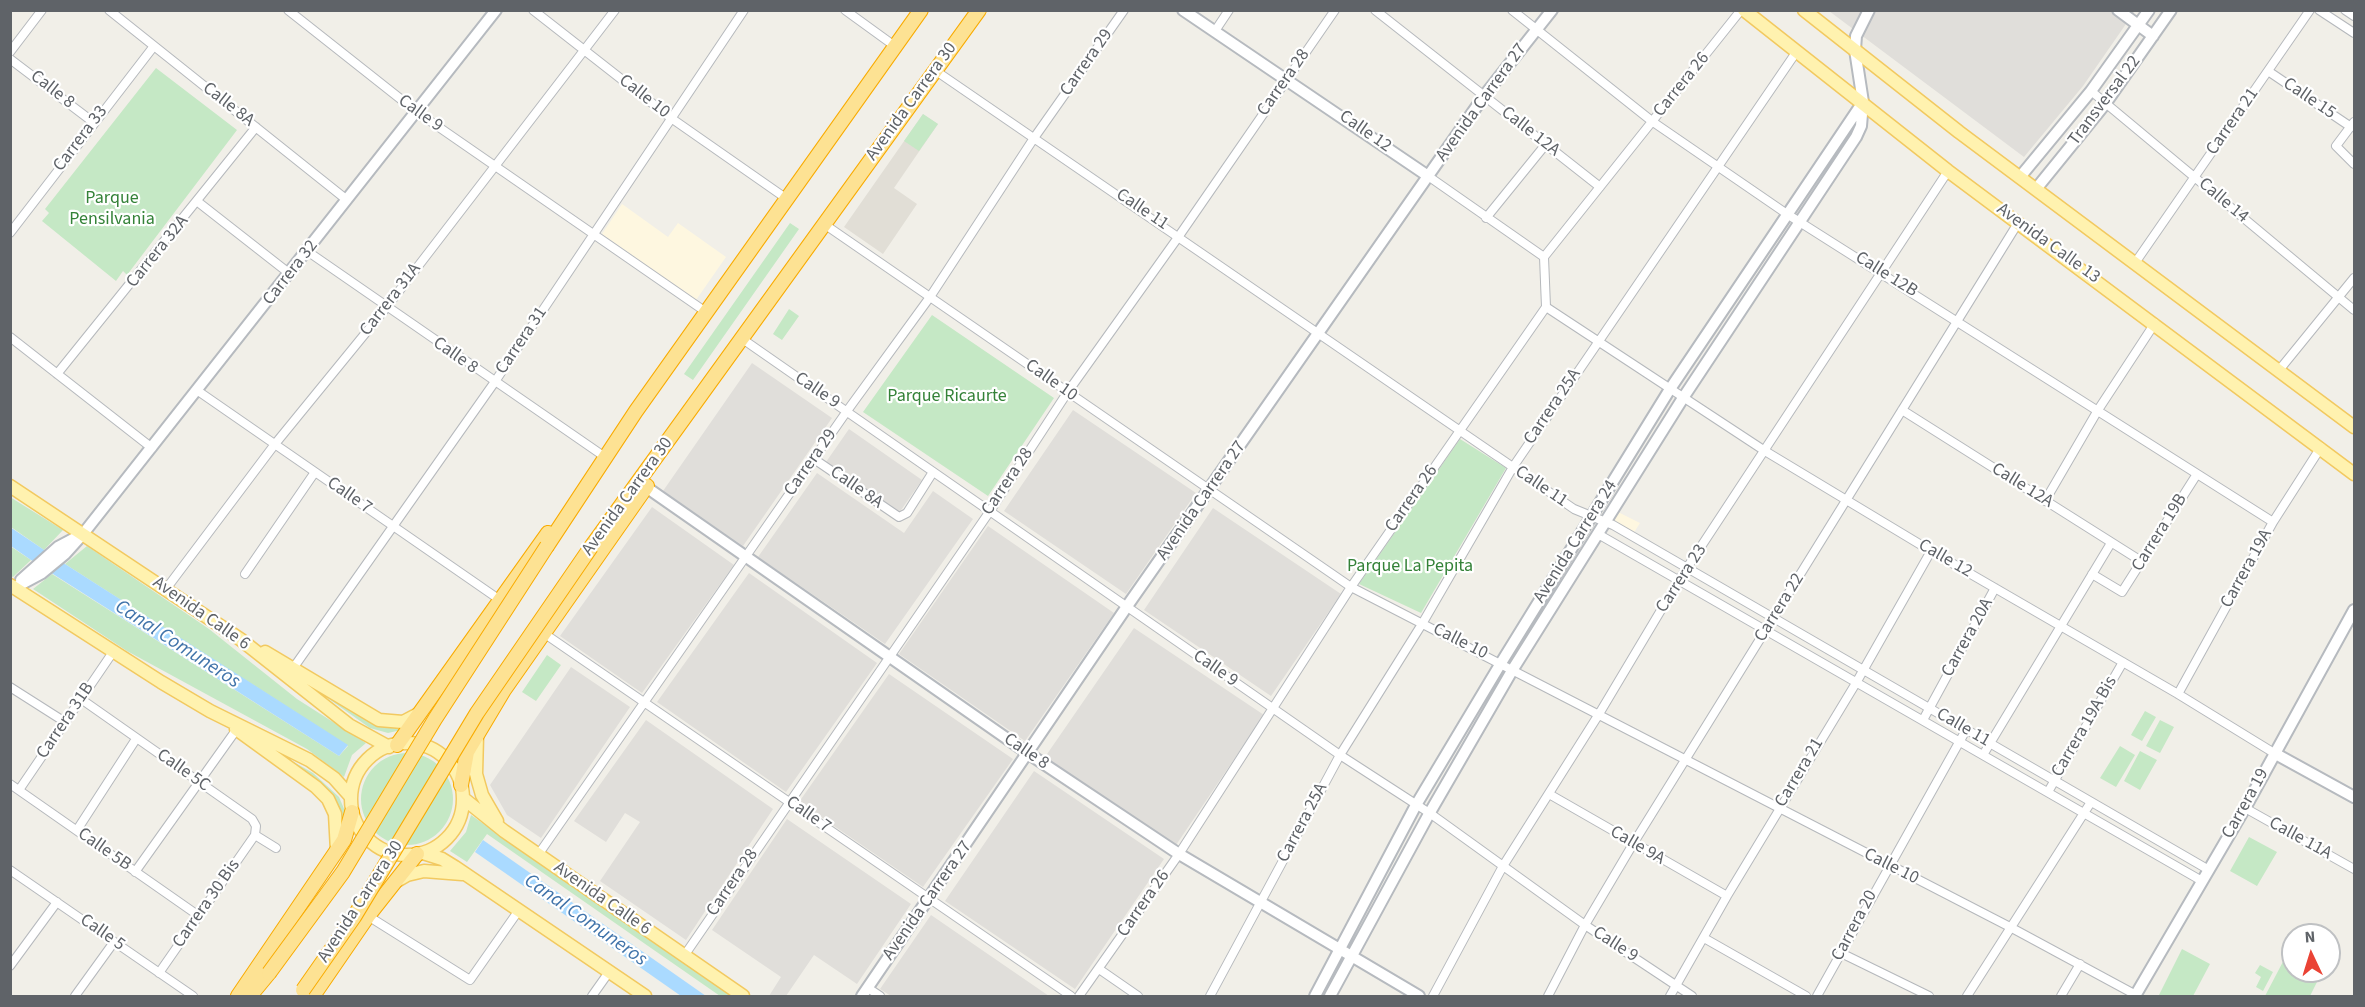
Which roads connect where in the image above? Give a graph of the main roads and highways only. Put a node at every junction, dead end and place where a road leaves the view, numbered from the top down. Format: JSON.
{"nodes":[{"id":1,"x":921,"y":10,"type":"edge"},
{"id":2,"x":979,"y":10,"type":"edge"},
{"id":3,"x":1183,"y":10,"type":"edge"},
{"id":4,"x":1552,"y":10,"type":"edge"},
{"id":5,"x":1804,"y":10,"type":"edge"},
{"id":6,"x":1869,"y":10,"type":"edge"},
{"id":7,"x":2118,"y":10,"type":"edge"},
{"id":8,"x":2148,"y":10,"type":"edge"},
{"id":9,"x":2171,"y":10,"type":"edge"},
{"id":10,"x":491,"y":12,"type":"edge"},
{"id":11,"x":1741,"y":13,"type":"edge"},
{"id":12,"x":2139,"y":25,"type":"junction"},
{"id":13,"x":2153,"y":36,"type":"junction"},
{"id":14,"x":1855,"y":50,"type":"junction"},
{"id":15,"x":1863,"y":102,"type":"junction"},
{"id":16,"x":1428,"y":177,"type":"junction"},
{"id":17,"x":2020,"y":177,"type":"junction"},
{"id":18,"x":2036,"y":189,"type":"junction"},
{"id":19,"x":1748,"y":272,"type":"junction"},
{"id":20,"x":1761,"y":281,"type":"junction"},
{"id":21,"x":680,"y":426,"type":"junction"},
{"id":22,"x":2355,"y":427,"type":"edge"},
{"id":23,"x":2355,"y":474,"type":"edge"},
{"id":24,"x":586,"y":485,"type":"junction"},
{"id":25,"x":10,"y":486,"type":"edge"},
{"id":26,"x":646,"y":487,"type":"junction"},
{"id":27,"x":83,"y":534,"type":"junction"},
{"id":28,"x":12,"y":588,"type":"edge"},
{"id":29,"x":2355,"y":610,"type":"edge"},
{"id":30,"x":240,"y":639,"type":"junction"},
{"id":31,"x":418,"y":714,"type":"junction"},
{"id":32,"x":238,"y":727,"type":"junction"},
{"id":33,"x":477,"y":736,"type":"junction"},
{"id":34,"x":393,"y":746,"type":"junction"},
{"id":35,"x":2274,"y":753,"type":"junction"},
{"id":36,"x":1029,"y":754,"type":"junction"},
{"id":37,"x":462,"y":791,"type":"junction"},
{"id":38,"x":351,"y":797,"type":"junction"},
{"id":39,"x":2355,"y":797,"type":"edge"},
{"id":40,"x":352,"y":812,"type":"junction"},
{"id":41,"x":504,"y":831,"type":"junction"},
{"id":42,"x":337,"y":851,"type":"junction"},
{"id":43,"x":420,"y":854,"type":"junction"},
{"id":44,"x":466,"y":875,"type":"junction"},
{"id":45,"x":392,"y":884,"type":"junction"},
{"id":46,"x":1341,"y":950,"type":"junction"},
{"id":47,"x":1352,"y":956,"type":"junction"},
{"id":48,"x":865,"y":992,"type":"edge"},
{"id":49,"x":305,"y":994,"type":"edge"},
{"id":50,"x":238,"y":996,"type":"edge"},
{"id":51,"x":250,"y":996,"type":"edge"},
{"id":52,"x":645,"y":996,"type":"edge"},
{"id":53,"x":743,"y":996,"type":"edge"},
{"id":54,"x":1315,"y":996,"type":"edge"},
{"id":55,"x":1330,"y":996,"type":"edge"},
{"id":56,"x":1419,"y":996,"type":"edge"},
{"id":57,"x":2135,"y":996,"type":"edge"}],
"edges":[{"from":1,"to":24,"type":"highway","name":"Avenida Carrera 30"},
{"from":2,"to":21,"type":"highway","name":"Avenida Carrera 30"},
{"from":3,"to":16,"type":"main road","name":"Calle 12"},
{"from":4,"to":16,"type":"main road","name":"Avenida Carrera 27"},
{"from":5,"to":14,"type":"main road","name":"Avenida Calle 13"},
{"from":6,"to":14,"type":"main road"},
{"from":7,"to":12,"type":"main road"},
{"from":8,"to":12,"type":"main road","name":"Transversal 22"},
{"from":9,"to":13,"type":"main road","name":"Transversal 22"},
{"from":10,"to":27,"type":"main road","name":"Carrera 32"},
{"from":11,"to":15,"type":"main road","name":"Avenida Calle 13"},
{"from":12,"to":13,"type":"main road"},
{"from":12,"to":17,"type":"main road","name":"Transversal 22"},
{"from":13,"to":18,"type":"main road","name":"Transversal 22"},
{"from":14,"to":15,"type":"main road","name":"Avenida Carrera 24"},
{"from":14,"to":17,"type":"main road","name":"Avenida Calle 13"},
{"from":15,"to":19,"type":"main road","name":"Avenida Carrera 24"},
{"from":15,"to":20,"type":"main road","name":"Avenida Carrera 24"},
{"from":15,"to":23,"type":"main road","name":"Avenida Calle 13"},
{"from":16,"to":36,"type":"main road","name":"Avenida Carrera 27"},
{"from":17,"to":18,"type":"main road","name":"Avenida Calle 13"},
{"from":18,"to":22,"type":"main road","name":"Avenida Calle 13"},
{"from":19,"to":20,"type":"main road"},
{"from":19,"to":46,"type":"main road","name":"Avenida Carrera 24"},
{"from":20,"to":47,"type":"main road","name":"Avenida Carrera 24"},
{"from":21,"to":26,"type":"highway"},
{"from":21,"to":49,"type":"highway","name":"Avenida Carrera 30","bridge":true},
{"from":24,"to":31,"type":"highway"},
{"from":24,"to":51,"type":"highway","name":"Avenida Carrera 30","bridge":true},
{"from":25,"to":27,"type":"main road","name":"Avenida Calle 6"},
{"from":26,"to":33,"type":"highway"},
{"from":26,"to":36,"type":"main road","name":"Calle 8"},
{"from":27,"to":28,"type":"main road","name":"Carrera 32"},
{"from":27,"to":30,"type":"main road","name":"Avenida Calle 6"},
{"from":28,"to":32,"type":"main road"},
{"from":29,"to":35,"type":"main road","name":"Carrera 19"},
{"from":30,"to":31,"type":"main road"},
{"from":30,"to":34,"type":"main road","name":"Avenida Calle 6"},
{"from":31,"to":34,"type":"highway"},
{"from":32,"to":38,"type":"main road"},
{"from":32,"to":42,"type":"main road"},
{"from":33,"to":37,"type":"highway"},
{"from":33,"to":41,"type":"main road"},
{"from":34,"to":37,"type":"main road"},
{"from":34,"to":38,"type":"main road"},
{"from":35,"to":39,"type":"main road","name":"Calle 12"},
{"from":35,"to":57,"type":"main road","name":"Carrera 19"},
{"from":36,"to":46,"type":"main road","name":"Calle 8"},
{"from":36,"to":48,"type":"main road","name":"Avenida Carrera 27"},
{"from":37,"to":41,"type":"main road","name":"Avenida Calle 6"},
{"from":37,"to":43,"type":"main road"},
{"from":38,"to":40,"type":"main road"},
{"from":40,"to":42,"type":"highway"},
{"from":40,"to":43,"type":"main road"},
{"from":41,"to":53,"type":"main road","name":"Avenida Calle 6"},
{"from":42,"to":50,"type":"highway"},
{"from":43,"to":44,"type":"main road"},
{"from":43,"to":45,"type":"highway"},
{"from":44,"to":45,"type":"main road"},
{"from":44,"to":52,"type":"main road"},
{"from":45,"to":49,"type":"highway"},
{"from":46,"to":47,"type":"main road","name":"Calle 8"},
{"from":46,"to":54,"type":"main road","name":"Avenida Carrera 24"},
{"from":47,"to":55,"type":"main road","name":"Avenida Carrera 24"},
{"from":47,"to":56,"type":"main road","name":"Calle 8"}]}
